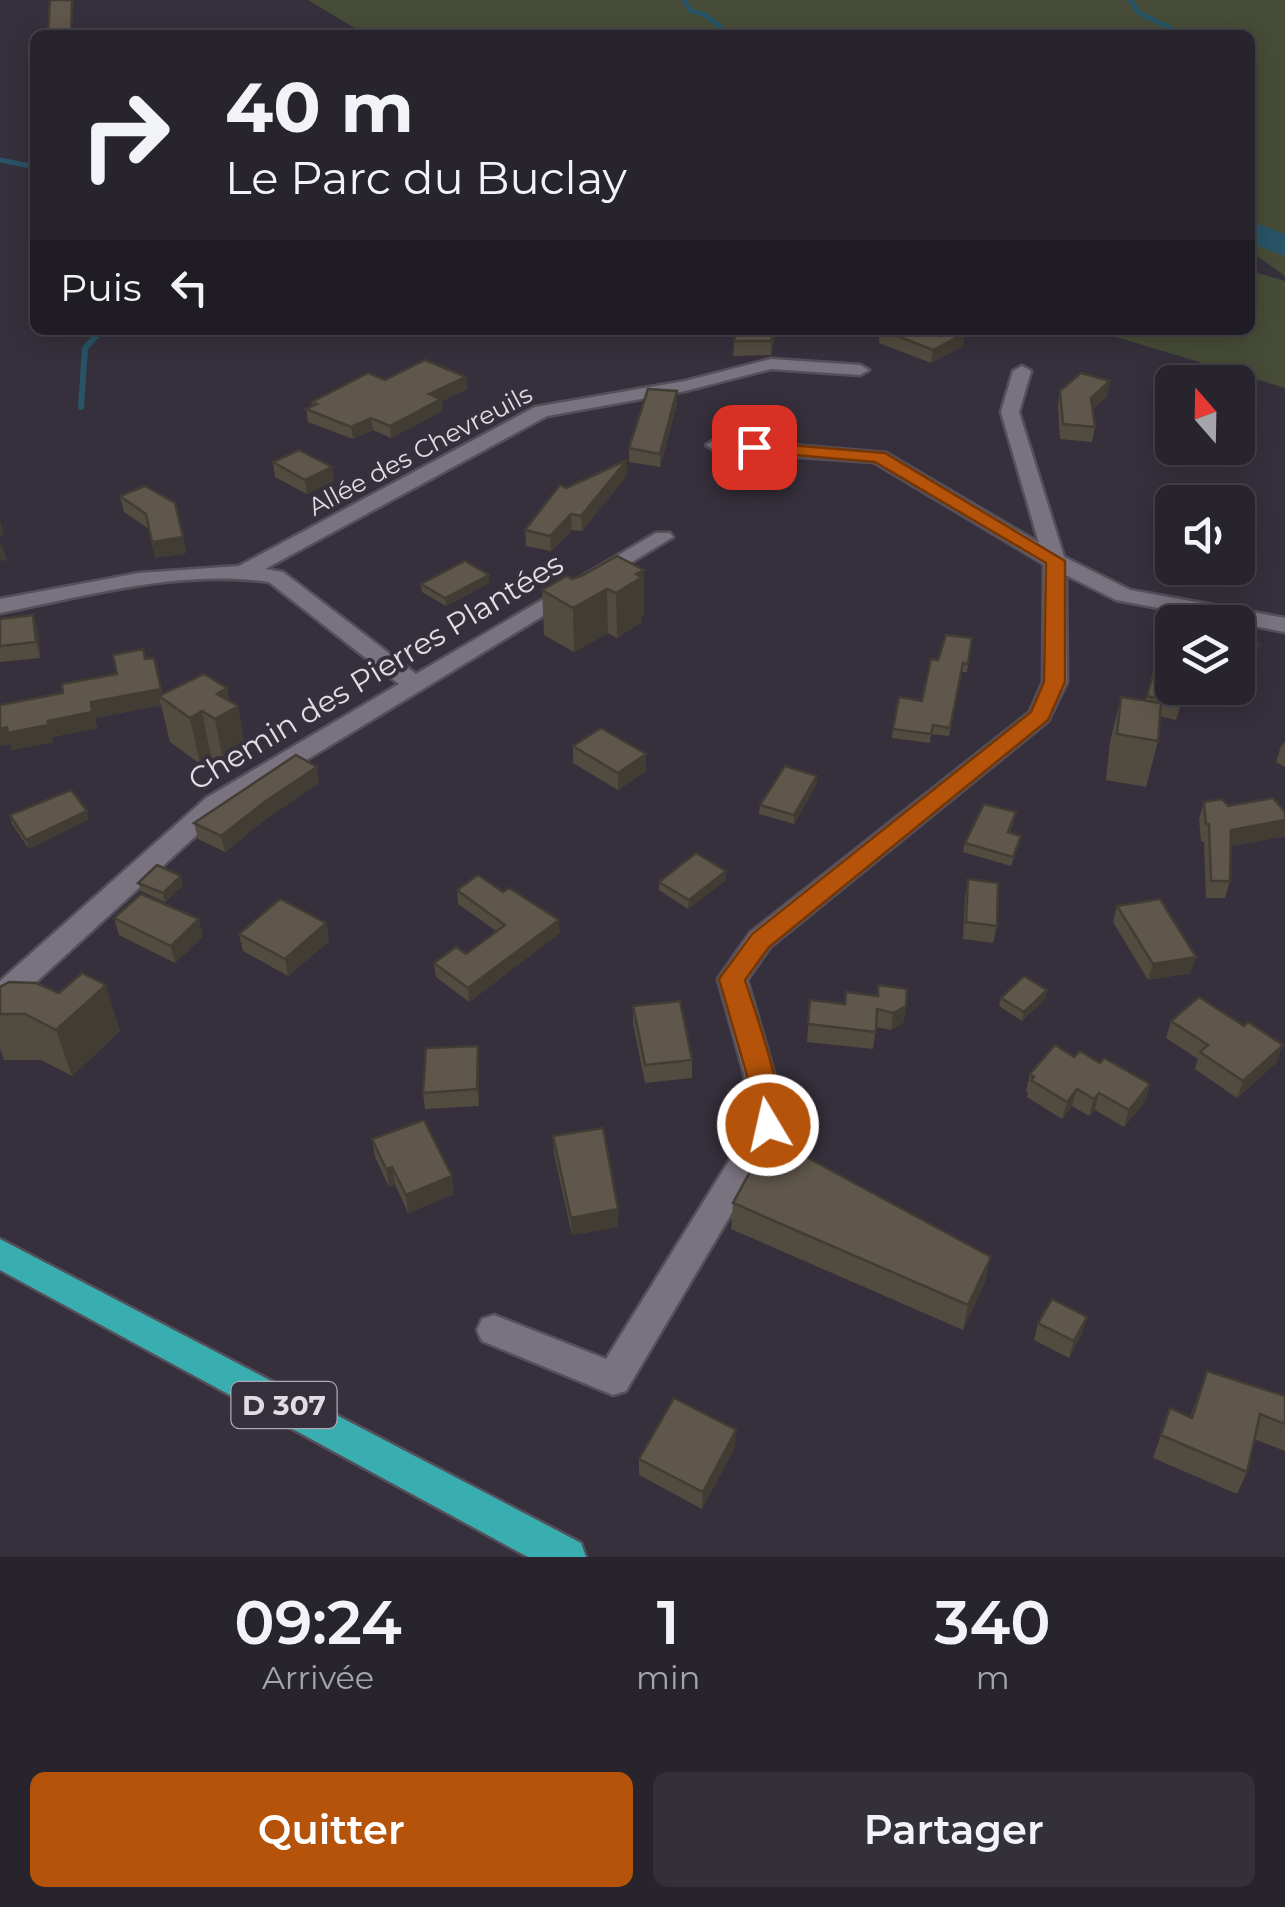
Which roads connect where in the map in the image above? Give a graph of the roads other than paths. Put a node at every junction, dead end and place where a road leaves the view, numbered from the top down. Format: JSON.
{"nodes":[{"id":1,"x":860,"y":370,"type":"dead end"},
{"id":2,"x":1022,"y":370,"type":"dead end"},
{"id":3,"x":716,"y":444,"type":"dead end"},
{"id":4,"x":663,"y":537,"type":"dead end"},
{"id":5,"x":1055,"y":561,"type":"junction"},
{"id":6,"x":247,"y":570,"type":"junction"},
{"id":7,"x":0,"y":606,"type":"edge"},
{"id":8,"x":1285,"y":625,"type":"edge"},
{"id":9,"x":413,"y":683,"type":"junction"},
{"id":10,"x":0,"y":998,"type":"edge"},
{"id":11,"x":0,"y":1253,"type":"edge"},
{"id":12,"x":494,"y":1330,"type":"dead end"},
{"id":13,"x":567,"y":1557,"type":"edge"}],
"edges":[{"from":1,"to":6,"type":"street","name":"Allée des Chevreuils"},
{"from":2,"to":5,"type":"street"},
{"from":3,"to":5,"type":"street"},
{"from":4,"to":9,"type":"street","name":"Chemin des Pierres Plantées"},
{"from":5,"to":8,"type":"street"},
{"from":5,"to":12,"type":"street"},
{"from":6,"to":7,"type":"street"},
{"from":6,"to":9,"type":"street"},
{"from":9,"to":10,"type":"street","name":"Chemin des Pierres Plantées"},
{"from":11,"to":13,"type":"main road","number":"D 307"}]}
